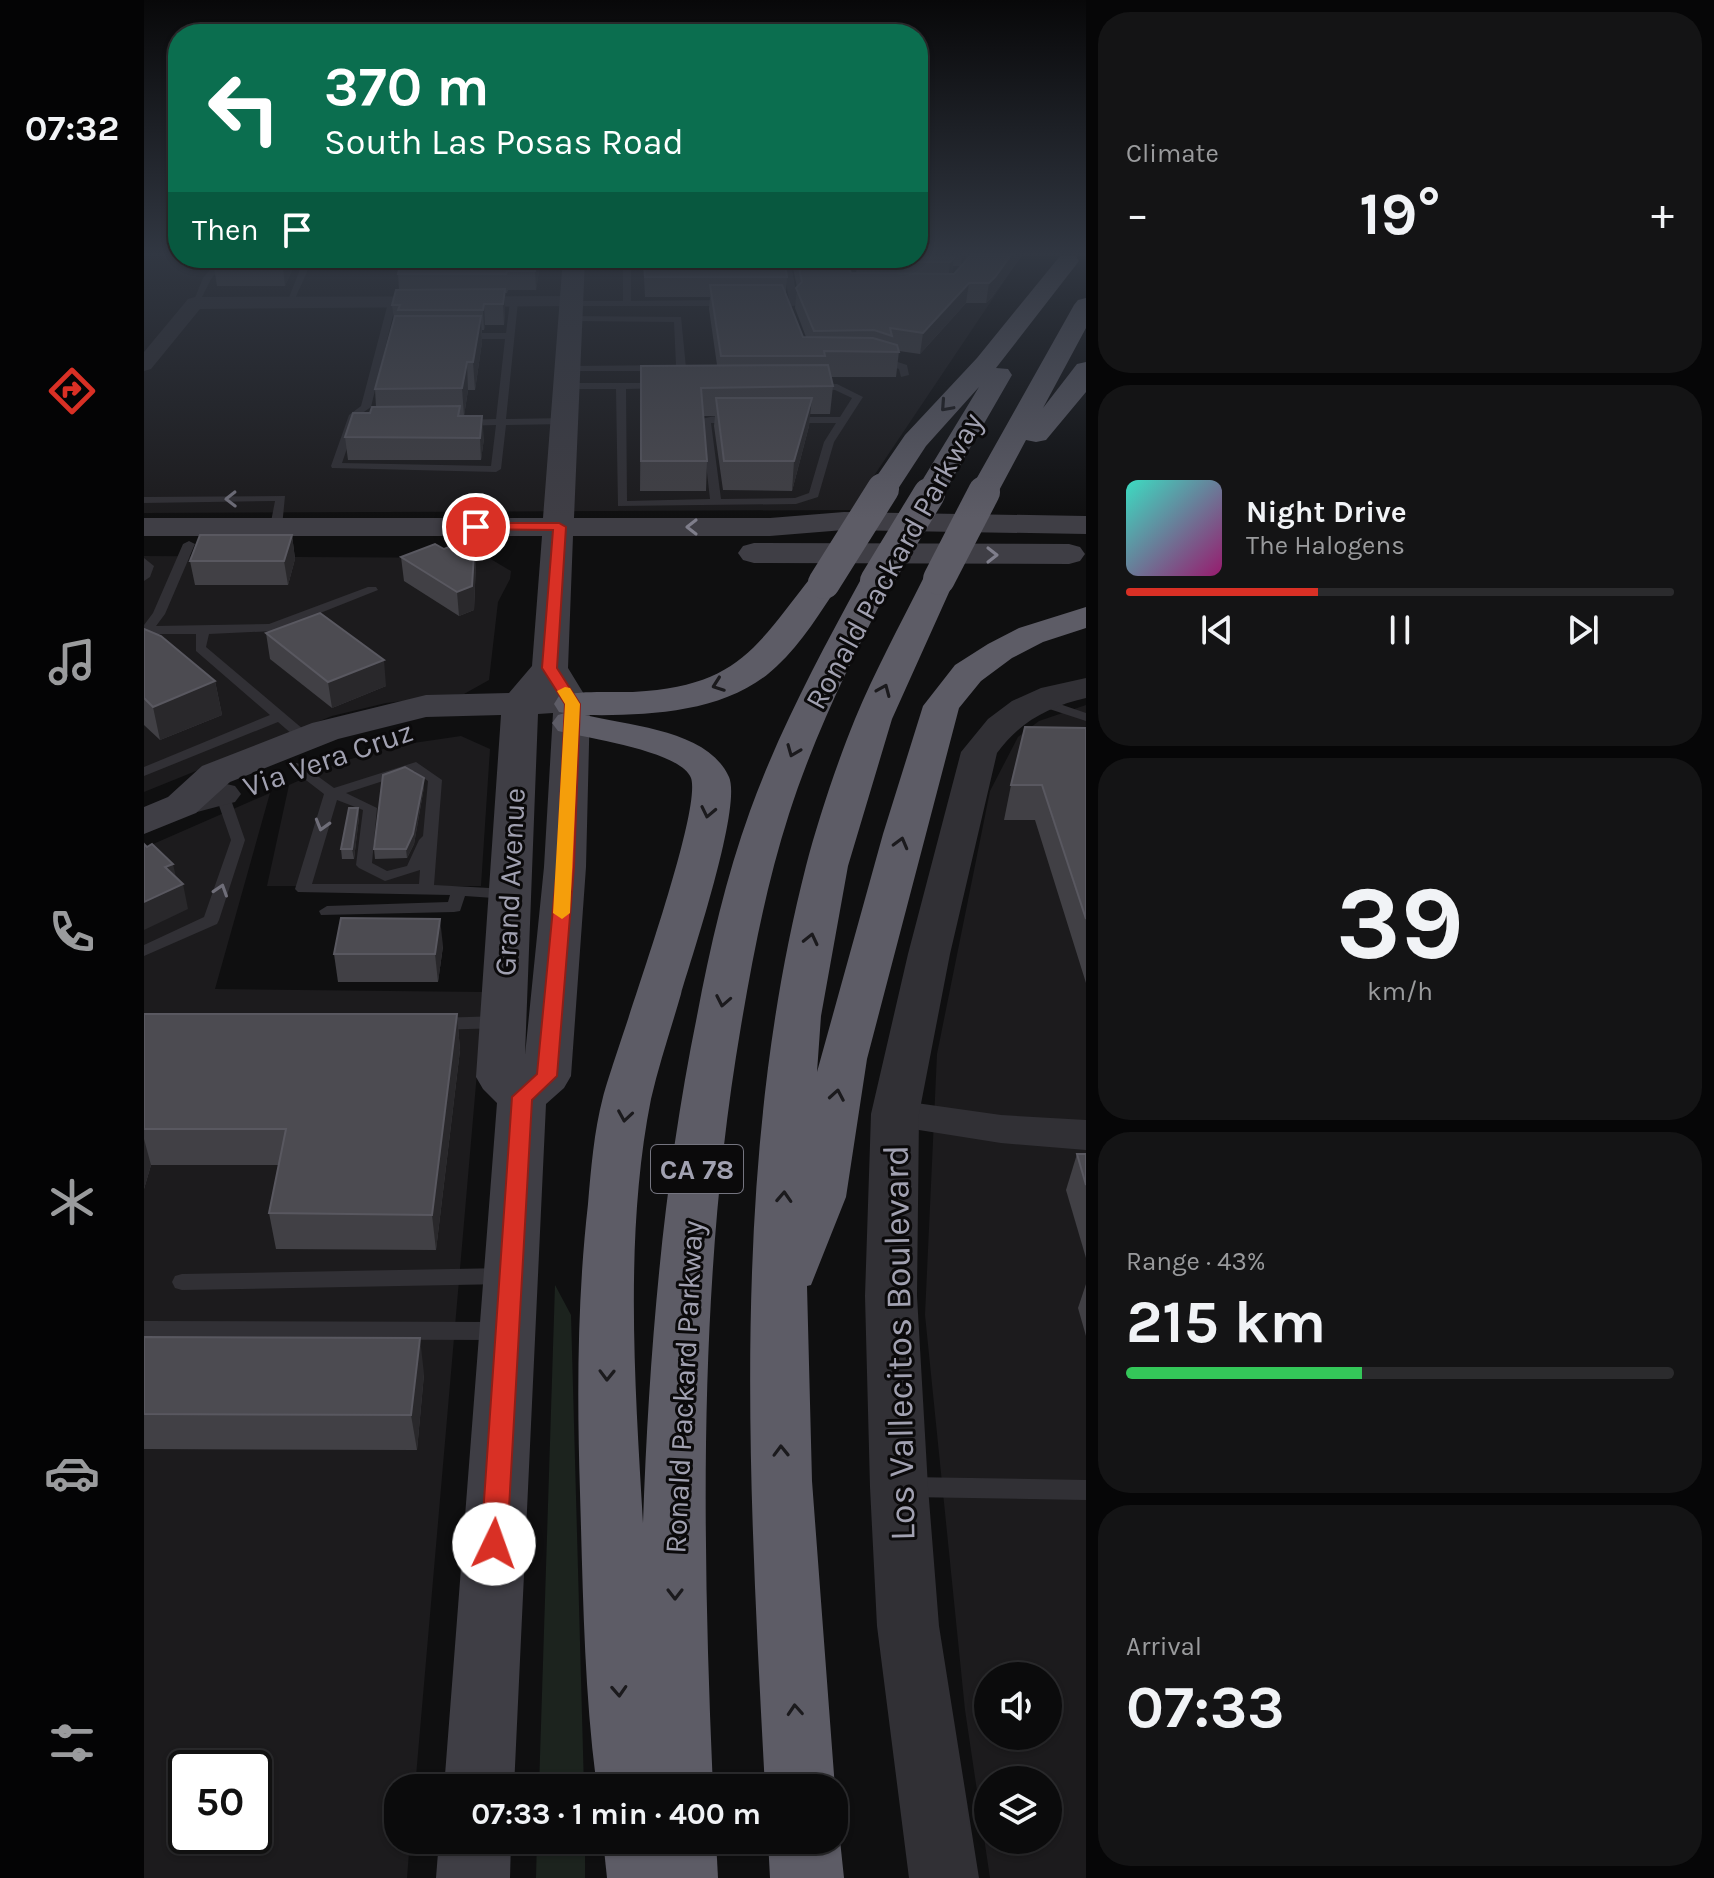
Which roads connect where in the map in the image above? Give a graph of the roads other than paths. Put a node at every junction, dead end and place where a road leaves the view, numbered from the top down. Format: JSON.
{"nodes":[{"id":1,"x":162,"y":343,"type":"edge"},
{"id":2,"x":382,"y":343,"type":"edge"},
{"id":3,"x":509,"y":343,"type":"edge"},
{"id":4,"x":570,"y":343,"type":"edge"},
{"id":5,"x":679,"y":343,"type":"edge"},
{"id":6,"x":1002,"y":343,"type":"edge"},
{"id":7,"x":1019,"y":343,"type":"edge"},
{"id":8,"x":1065,"y":343,"type":"edge"},
{"id":9,"x":859,"y":357,"type":"edge"},
{"id":10,"x":144,"y":365,"type":"edge"},
{"id":11,"x":1086,"y":370,"type":"edge"},
{"id":12,"x":904,"y":375,"type":"dead end"},
{"id":13,"x":568,"y":378,"type":"junction"},
{"id":14,"x":621,"y":386,"type":"junction"},
{"id":15,"x":667,"y":386,"type":"edge"},
{"id":16,"x":806,"y":387,"type":"edge"},
{"id":17,"x":752,"y":420,"type":"edge"},
{"id":18,"x":782,"y":420,"type":"edge"},
{"id":19,"x":843,"y":420,"type":"junction"},
{"id":20,"x":565,"y":421,"type":"junction"},
{"id":21,"x":351,"y":423,"type":"junction"},
{"id":22,"x":366,"y":423,"type":"edge"},
{"id":23,"x":456,"y":423,"type":"edge"},
{"id":24,"x":501,"y":423,"type":"junction"},
{"id":25,"x":984,"y":492,"type":"junction"},
{"id":26,"x":144,"y":500,"type":"edge"},
{"id":27,"x":716,"y":502,"type":"junction"},
{"id":28,"x":1086,"y":525,"type":"edge"},
{"id":29,"x":144,"y":527,"type":"edge"},
{"id":30,"x":276,"y":527,"type":"junction"},
{"id":31,"x":559,"y":537,"type":"junction"},
{"id":32,"x":144,"y":544,"type":"edge"},
{"id":33,"x":189,"y":544,"type":"junction"},
{"id":34,"x":1086,"y":553,"type":"edge"},
{"id":35,"x":144,"y":561,"type":"edge"},
{"id":36,"x":144,"y":577,"type":"edge"},
{"id":37,"x":372,"y":590,"type":"dead end"},
{"id":38,"x":1086,"y":617,"type":"edge"},
{"id":39,"x":203,"y":630,"type":"junction"},
{"id":40,"x":146,"y":631,"type":"edge"},
{"id":41,"x":1086,"y":688,"type":"edge"},
{"id":42,"x":1039,"y":701,"type":"junction"},
{"id":43,"x":546,"y":713,"type":"junction"},
{"id":44,"x":1086,"y":717,"type":"edge"},
{"id":45,"x":294,"y":740,"type":"junction"},
{"id":46,"x":144,"y":772,"type":"edge"},
{"id":47,"x":332,"y":793,"type":"junction"},
{"id":48,"x":222,"y":794,"type":"junction"},
{"id":49,"x":182,"y":805,"type":"junction"},
{"id":50,"x":144,"y":822,"type":"edge"},
{"id":51,"x":431,"y":831,"type":"junction"},
{"id":52,"x":426,"y":889,"type":"junction"},
{"id":53,"x":459,"y":891,"type":"junction"},
{"id":54,"x":510,"y":894,"type":"junction"},
{"id":55,"x":327,"y":911,"type":"dead end"},
{"id":56,"x":144,"y":951,"type":"edge"},
{"id":57,"x":555,"y":991,"type":"junction"},
{"id":58,"x":503,"y":1022,"type":"junction"},
{"id":59,"x":423,"y":1025,"type":"edge"},
{"id":60,"x":522,"y":1097,"type":"junction"},
{"id":61,"x":895,"y":1114,"type":"junction"},
{"id":62,"x":1086,"y":1135,"type":"edge"},
{"id":63,"x":182,"y":1282,"type":"dead end"},
{"id":64,"x":778,"y":1303,"type":"junction"},
{"id":65,"x":510,"y":1304,"type":"junction"},
{"id":66,"x":144,"y":1330,"type":"edge"},
{"id":67,"x":899,"y":1487,"type":"junction"},
{"id":68,"x":1086,"y":1490,"type":"edge"},
{"id":69,"x":480,"y":1774,"type":"edge"},
{"id":70,"x":630,"y":1774,"type":"edge"},
{"id":71,"x":677,"y":1774,"type":"edge"},
{"id":72,"x":799,"y":1774,"type":"edge"},
{"id":73,"x":474,"y":1854,"type":"edge"},
{"id":74,"x":641,"y":1854,"type":"edge"},
{"id":75,"x":680,"y":1854,"type":"edge"},
{"id":76,"x":805,"y":1854,"type":"edge"},
{"id":77,"x":473,"y":1878,"type":"edge"},
{"id":78,"x":644,"y":1878,"type":"edge"},
{"id":79,"x":681,"y":1878,"type":"edge"},
{"id":80,"x":807,"y":1878,"type":"edge"},
{"id":81,"x":944,"y":1878,"type":"edge"}],
"edges":[{"from":1,"to":10,"type":"street"},
{"from":2,"to":21,"type":"lane"},
{"from":3,"to":24,"type":"lane"},
{"from":4,"to":13,"type":"main road"},
{"from":5,"to":13,"type":"lane"},
{"from":6,"to":43,"type":"highway","one_way":true,"bridge":true},
{"from":7,"to":71,"type":"highway","name":"Ronald Packard Parkway","number":"CA 78","one_way":true,"bridge":true},
{"from":8,"to":25,"type":"highway","name":"Ronald Packard Parkway","number":"CA 78"},
{"from":9,"to":12,"type":"lane"},
{"from":11,"to":25,"type":"highway"},
{"from":13,"to":14,"type":"lane"},
{"from":13,"to":20,"type":"main road"},
{"from":14,"to":15,"type":"lane"},
{"from":14,"to":27,"type":"lane"},
{"from":16,"to":19,"type":"lane"},
{"from":17,"to":27,"type":"lane"},
{"from":18,"to":19,"type":"lane"},
{"from":19,"to":27,"type":"lane"},
{"from":20,"to":24,"type":"lane"},
{"from":20,"to":31,"type":"main road"},
{"from":21,"to":22,"type":"lane"},
{"from":21,"to":24,"type":"lane"},
{"from":23,"to":24,"type":"lane"},
{"from":64,"to":25,"type":"highway","name":"Ronald Packard Parkway","number":"CA 78","one_way":true,"bridge":true},
{"from":30,"to":26,"type":"lane","one_way":true},
{"from":28,"to":31,"type":"main road","one_way":true},
{"from":29,"to":30,"type":"main road"},
{"from":30,"to":31,"type":"main road"},
{"from":31,"to":33,"type":"main road"},
{"from":31,"to":34,"type":"main road","one_way":true},
{"from":31,"to":43,"type":"main road"},
{"from":32,"to":33,"type":"main road"},
{"from":33,"to":40,"type":"lane"},
{"from":35,"to":36,"type":"lane"},
{"from":37,"to":39,"type":"lane"},
{"from":64,"to":38,"type":"highway","one_way":true},
{"from":39,"to":40,"type":"lane"},
{"from":39,"to":45,"type":"lane"},
{"from":41,"to":42,"type":"street","name":"Los Vallecitos Boulevard"},
{"from":42,"to":44,"type":"lane"},
{"from":42,"to":61,"type":"street","name":"Los Vallecitos Boulevard"},
{"from":43,"to":45,"type":"main road","name":"Via Vera Cruz"},
{"from":43,"to":54,"type":"main road","name":"Grand Avenue"},
{"from":43,"to":57,"type":"main road","name":"Grand Avenue"},
{"from":43,"to":70,"type":"highway","one_way":true},
{"from":45,"to":46,"type":"lane"},
{"from":45,"to":47,"type":"lane"},
{"from":45,"to":48,"type":"main road","name":"Via Vera Cruz"},
{"from":45,"to":49,"type":"main road","name":"Via Vera Cruz"},
{"from":47,"to":51,"type":"lane"},
{"from":47,"to":51,"type":"lane"},
{"from":47,"to":52,"type":"lane","one_way":true},
{"from":48,"to":49,"type":"street","name":"Via Vera Cruz"},
{"from":56,"to":48,"type":"lane","one_way":true},
{"from":49,"to":50,"type":"main road","name":"Via Vera Cruz"},
{"from":51,"to":52,"type":"lane"},
{"from":52,"to":53,"type":"lane"},
{"from":53,"to":54,"type":"lane"},
{"from":53,"to":55,"type":"lane"},
{"from":54,"to":57,"type":"main road"},
{"from":54,"to":58,"type":"main road","name":"Grand Avenue"},
{"from":57,"to":60,"type":"main road","name":"Grand Avenue"},
{"from":58,"to":59,"type":"lane"},
{"from":58,"to":60,"type":"main road","name":"Grand Avenue"},
{"from":60,"to":65,"type":"main road"},
{"from":61,"to":62,"type":"street"},
{"from":61,"to":67,"type":"street","name":"Los Vallecitos Boulevard"},
{"from":63,"to":65,"type":"lane"},
{"from":72,"to":64,"type":"highway","name":"Ronald Packard Parkway","number":"CA 78","one_way":true},
{"from":65,"to":66,"type":"lane"},
{"from":65,"to":69,"type":"main road"},
{"from":67,"to":68,"type":"lane"},
{"from":67,"to":81,"type":"street","name":"Los Vallecitos Boulevard"},
{"from":73,"to":77,"type":"main road"},
{"from":74,"to":78,"type":"highway"},
{"from":75,"to":79,"type":"highway"},
{"from":76,"to":80,"type":"highway"}]}
